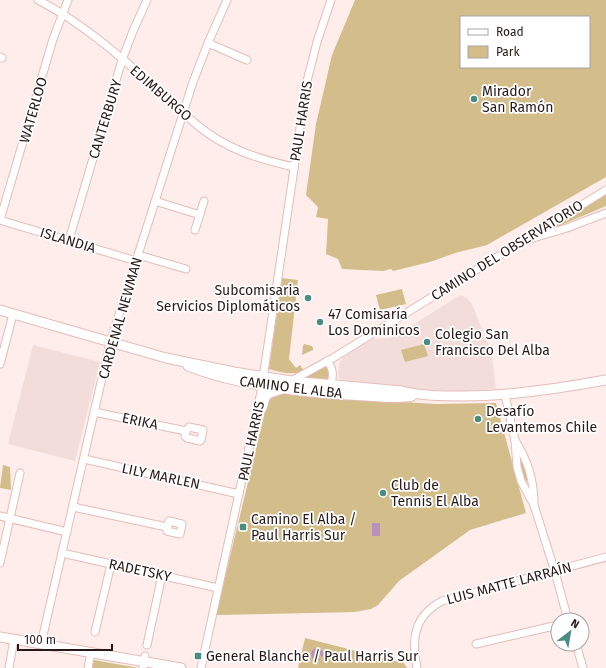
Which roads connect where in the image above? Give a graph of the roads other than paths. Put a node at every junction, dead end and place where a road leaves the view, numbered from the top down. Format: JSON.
{"nodes":[{"id":1,"x":38,"y":0,"type":"edge"},
{"id":2,"x":68,"y":0,"type":"edge"},
{"id":3,"x":147,"y":0,"type":"edge"},
{"id":4,"x":227,"y":0,"type":"edge"},
{"id":5,"x":331,"y":0,"type":"edge"},
{"id":6,"x":62,"y":13,"type":"junction"},
{"id":7,"x":208,"y":43,"type":"junction"},
{"id":8,"x":122,"y":60,"type":"junction"},
{"id":9,"x":247,"y":60,"type":"dead end"},
{"id":10,"x":183,"y":113,"type":"junction"},
{"id":11,"x":294,"y":167,"type":"junction"},
{"id":12,"x":606,"y":190,"type":"edge"},
{"id":13,"x":155,"y":201,"type":"junction"},
{"id":14,"x":204,"y":201,"type":"dead end"},
{"id":15,"x":606,"y":213,"type":"edge"},
{"id":16,"x":200,"y":215,"type":"junction"},
{"id":17,"x":0,"y":220,"type":"edge"},
{"id":18,"x":195,"y":230,"type":"dead end"},
{"id":19,"x":69,"y":240,"type":"junction"},
{"id":20,"x":522,"y":241,"type":"junction"},
{"id":21,"x":137,"y":258,"type":"junction"},
{"id":22,"x":186,"y":269,"type":"dead end"},
{"id":23,"x":0,"y":310,"type":"edge"},
{"id":24,"x":13,"y":314,"type":"junction"},
{"id":25,"x":110,"y":343,"type":"junction"},
{"id":26,"x":327,"y":361,"type":"junction"},
{"id":27,"x":0,"y":364,"type":"edge"},
{"id":28,"x":606,"y":380,"type":"edge"},
{"id":29,"x":263,"y":381,"type":"junction"},
{"id":30,"x":287,"y":385,"type":"junction"},
{"id":31,"x":330,"y":385,"type":"junction"},
{"id":32,"x":312,"y":392,"type":"junction"},
{"id":33,"x":419,"y":395,"type":"junction"},
{"id":34,"x":506,"y":395,"type":"junction"},
{"id":35,"x":94,"y":412,"type":"junction"},
{"id":36,"x":256,"y":414,"type":"junction"},
{"id":37,"x":186,"y":431,"type":"dead end"},
{"id":38,"x":515,"y":440,"type":"junction"},
{"id":39,"x":84,"y":459,"type":"junction"},
{"id":40,"x":20,"y":473,"type":"dead end"},
{"id":41,"x":239,"y":494,"type":"junction"},
{"id":42,"x":534,"y":505,"type":"junction"},
{"id":43,"x":73,"y":507,"type":"junction"},
{"id":44,"x":0,"y":516,"type":"edge"},
{"id":45,"x":11,"y":519,"type":"junction"},
{"id":46,"x":168,"y":527,"type":"dead end"},
{"id":47,"x":67,"y":532,"type":"junction"},
{"id":48,"x":62,"y":553,"type":"junction"},
{"id":49,"x":606,"y":557,"type":"edge"},
{"id":50,"x":0,"y":563,"type":"edge"},
{"id":51,"x":111,"y":564,"type":"junction"},
{"id":52,"x":555,"y":572,"type":"junction"},
{"id":53,"x":162,"y":575,"type":"junction"},
{"id":54,"x":218,"y":588,"type":"junction"},
{"id":55,"x":566,"y":612,"type":"edge"},
{"id":56,"x":550,"y":628,"type":"edge"},
{"id":57,"x":95,"y":632,"type":"dead end"},
{"id":58,"x":0,"y":637,"type":"edge"},
{"id":59,"x":14,"y":639,"type":"junction"},
{"id":60,"x":41,"y":644,"type":"junction"},
{"id":61,"x":476,"y":644,"type":"dead end"},
{"id":62,"x":148,"y":645,"type":"dead end"},
{"id":63,"x":91,"y":652,"type":"junction"},
{"id":64,"x":578,"y":652,"type":"edge"},
{"id":65,"x":144,"y":662,"type":"edge"},
{"id":66,"x":9,"y":668,"type":"edge"},
{"id":67,"x":88,"y":668,"type":"edge"},
{"id":68,"x":181,"y":668,"type":"edge"},
{"id":69,"x":201,"y":668,"type":"edge"},
{"id":70,"x":418,"y":668,"type":"edge"},
{"id":71,"x":583,"y":668,"type":"edge"}],
"edges":[{"from":1,"to":6,"type":"street","name":"EDIMBURGO"},
{"from":2,"to":6,"type":"street","name":"WATERLOO"},
{"from":3,"to":8,"type":"street","name":"CANTERBURY"},
{"from":4,"to":7,"type":"street","name":"CARDENAL NEWMAN"},
{"from":5,"to":11,"type":"street","name":"PAUL HARRIS"},
{"from":6,"to":8,"type":"street","name":"EDIMBURGO"},
{"from":6,"to":17,"type":"street","name":"WATERLOO"},
{"from":7,"to":9,"type":"street"},
{"from":7,"to":10,"type":"street","name":"CARDENAL NEWMAN"},
{"from":8,"to":10,"type":"street","name":"EDIMBURGO"},
{"from":8,"to":19,"type":"street","name":"CANTERBURY"},
{"from":10,"to":11,"type":"street","name":"EDIMBURGO"},
{"from":10,"to":13,"type":"street","name":"CARDENAL NEWMAN"},
{"from":11,"to":29,"type":"street","name":"PAUL HARRIS"},
{"from":12,"to":20,"type":"street","name":"CAMINO DEL OBSERVATORIO"},
{"from":13,"to":16,"type":"street"},
{"from":13,"to":21,"type":"street","name":"CARDENAL NEWMAN"},
{"from":14,"to":16,"type":"street"},
{"from":15,"to":20,"type":"street"},
{"from":16,"to":18,"type":"street"},
{"from":17,"to":19,"type":"street","name":"ISLANDIA"},
{"from":19,"to":21,"type":"street","name":"ISLANDIA"},
{"from":20,"to":26,"type":"street","name":"CAMINO DEL OBSERVATORIO"},
{"from":21,"to":22,"type":"street","name":"ISLANDIA"},
{"from":21,"to":25,"type":"street","name":"CARDENAL NEWMAN"},
{"from":23,"to":24,"type":"main road","name":"CAMINO EL ALBA"},
{"from":24,"to":25,"type":"main road","name":"CAMINO EL ALBA"},
{"from":24,"to":27,"type":"street"},
{"from":25,"to":29,"type":"main road","name":"CAMINO EL ALBA"},
{"from":25,"to":35,"type":"street","name":"CARDENAL NEWMAN"},
{"from":26,"to":30,"type":"street","name":"CAMINO DEL OBSERVATORIO"},
{"from":26,"to":31,"type":"street"},
{"from":28,"to":34,"type":"main road","name":"CAMINO EL ALBA"},
{"from":29,"to":30,"type":"main road","name":"CAMINO EL ALBA"},
{"from":29,"to":36,"type":"street","name":"PAUL HARRIS"},
{"from":30,"to":31,"type":"main road","name":"CAMINO EL ALBA"},
{"from":30,"to":32,"type":"main road","name":"CAMINO EL ALBA"},
{"from":30,"to":36,"type":"main road"},
{"from":31,"to":32,"type":"street"},
{"from":31,"to":33,"type":"main road","name":"CAMINO EL ALBA"},
{"from":32,"to":33,"type":"main road","name":"CAMINO EL ALBA"},
{"from":33,"to":34,"type":"main road","name":"CAMINO EL ALBA"},
{"from":34,"to":38,"type":"street"},
{"from":35,"to":37,"type":"street","name":"ERIKA"},
{"from":35,"to":39,"type":"street","name":"CARDENAL NEWMAN"},
{"from":36,"to":41,"type":"street","name":"PAUL HARRIS"},
{"from":38,"to":42,"type":"street"},
{"from":38,"to":42,"type":"street"},
{"from":39,"to":41,"type":"street","name":"LILY MARLEN"},
{"from":39,"to":43,"type":"street","name":"CARDENAL NEWMAN"},
{"from":40,"to":45,"type":"street"},
{"from":41,"to":54,"type":"street","name":"PAUL HARRIS"},
{"from":42,"to":52,"type":"street"},
{"from":43,"to":46,"type":"street"},
{"from":43,"to":47,"type":"street","name":"CARDENAL NEWMAN"},
{"from":44,"to":45,"type":"street"},
{"from":45,"to":47,"type":"street"},
{"from":45,"to":50,"type":"street"},
{"from":47,"to":48,"type":"street","name":"CARDENAL NEWMAN"},
{"from":48,"to":51,"type":"street","name":"RADETSKY"},
{"from":48,"to":60,"type":"street","name":"CARDENAL NEWMAN"},
{"from":49,"to":52,"type":"street","name":"LUIS MATTE LARRAÍN"},
{"from":51,"to":53,"type":"street","name":"RADETSKY"},
{"from":51,"to":57,"type":"street"},
{"from":52,"to":55,"type":"street"},
{"from":52,"to":70,"type":"street","name":"LUIS MATTE LARRAÍN"},
{"from":53,"to":54,"type":"street","name":"RADETSKY"},
{"from":53,"to":62,"type":"street"},
{"from":54,"to":69,"type":"street","name":"PAUL HARRIS"},
{"from":56,"to":61,"type":"street"},
{"from":58,"to":59,"type":"main road"},
{"from":59,"to":60,"type":"main road"},
{"from":59,"to":66,"type":"street"},
{"from":60,"to":63,"type":"main road"},
{"from":63,"to":65,"type":"main road"},
{"from":63,"to":67,"type":"street"},
{"from":64,"to":71,"type":"street"},
{"from":65,"to":68,"type":"main road"}]}
